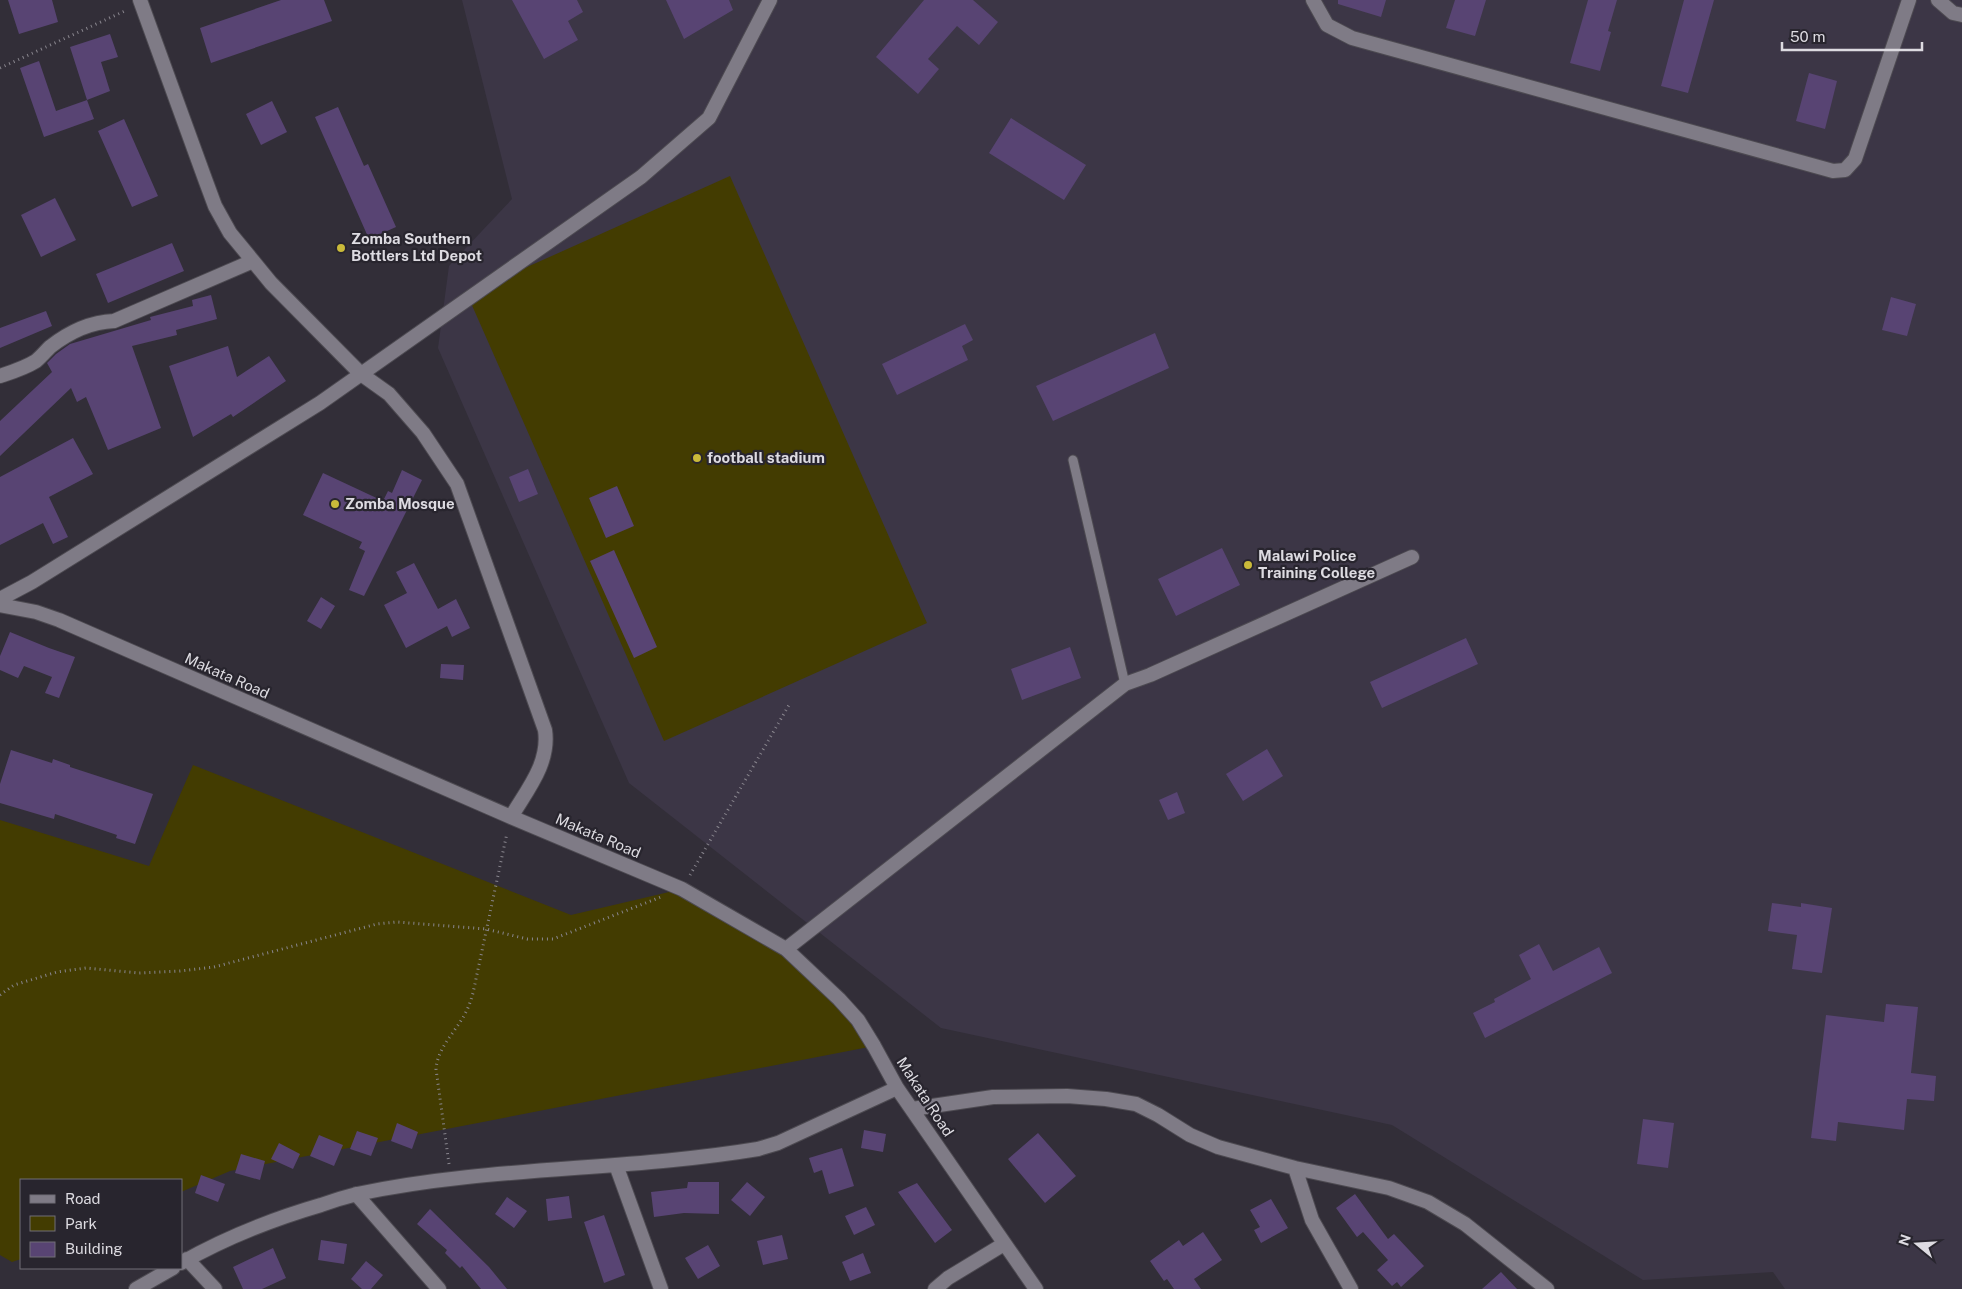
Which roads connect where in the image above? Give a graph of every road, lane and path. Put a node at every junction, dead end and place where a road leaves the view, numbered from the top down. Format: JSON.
{"nodes":[{"id":1,"x":770,"y":0,"type":"edge"},
{"id":2,"x":1312,"y":0,"type":"edge"},
{"id":3,"x":1909,"y":0,"type":"edge"},
{"id":4,"x":1938,"y":0,"type":"edge"},
{"id":5,"x":141,"y":2,"type":"edge"},
{"id":6,"x":1962,"y":15,"type":"edge"},
{"id":7,"x":0,"y":68,"type":"edge"},
{"id":8,"x":253,"y":261,"type":"junction"},
{"id":9,"x":361,"y":374,"type":"junction"},
{"id":10,"x":0,"y":376,"type":"edge"},
{"id":11,"x":1073,"y":460,"type":"dead end"},
{"id":12,"x":1412,"y":557,"type":"dead end"},
{"id":13,"x":0,"y":598,"type":"edge"},
{"id":14,"x":0,"y":605,"type":"edge"},
{"id":15,"x":1125,"y":684,"type":"junction"},
{"id":16,"x":789,"y":705,"type":"dead end"},
{"id":17,"x":511,"y":818,"type":"junction"},
{"id":18,"x":682,"y":889,"type":"junction"},
{"id":19,"x":486,"y":928,"type":"junction"},
{"id":20,"x":786,"y":950,"type":"junction"},
{"id":21,"x":0,"y":995,"type":"edge"},
{"id":22,"x":898,"y":1088,"type":"junction"},
{"id":23,"x":912,"y":1109,"type":"junction"},
{"id":24,"x":616,"y":1166,"type":"junction"},
{"id":25,"x":1295,"y":1168,"type":"junction"},
{"id":26,"x":452,"y":1179,"type":"junction"},
{"id":27,"x":356,"y":1194,"type":"junction"},
{"id":28,"x":1004,"y":1244,"type":"junction"},
{"id":29,"x":184,"y":1261,"type":"edge"},
{"id":30,"x":171,"y":1269,"type":"edge"},
{"id":31,"x":136,"y":1289,"type":"edge"},
{"id":32,"x":215,"y":1289,"type":"edge"},
{"id":33,"x":438,"y":1289,"type":"edge"},
{"id":34,"x":661,"y":1289,"type":"edge"},
{"id":35,"x":935,"y":1289,"type":"edge"},
{"id":36,"x":1036,"y":1289,"type":"edge"},
{"id":37,"x":1351,"y":1289,"type":"edge"},
{"id":38,"x":1547,"y":1289,"type":"edge"}],
"edges":[{"from":1,"to":9,"type":"street"},
{"from":2,"to":3,"type":"street"},
{"from":4,"to":6,"type":"street"},
{"from":5,"to":7,"type":"path"},
{"from":5,"to":8,"type":"street"},
{"from":8,"to":9,"type":"street"},
{"from":8,"to":10,"type":"street"},
{"from":9,"to":13,"type":"street"},
{"from":9,"to":17,"type":"street"},
{"from":11,"to":15,"type":"lane"},
{"from":12,"to":15,"type":"street"},
{"from":14,"to":17,"type":"street","name":"Makata Road"},
{"from":15,"to":20,"type":"street"},
{"from":16,"to":18,"type":"path"},
{"from":17,"to":18,"type":"street","name":"Makata Road"},
{"from":17,"to":19,"type":"path"},
{"from":18,"to":19,"type":"path"},
{"from":18,"to":20,"type":"street","name":"Makata Road"},
{"from":19,"to":21,"type":"path"},
{"from":19,"to":26,"type":"path"},
{"from":20,"to":22,"type":"street","name":"Makata Road"},
{"from":22,"to":23,"type":"street","name":"Makata Road"},
{"from":22,"to":24,"type":"street"},
{"from":23,"to":25,"type":"street"},
{"from":23,"to":28,"type":"street","name":"Makata Road"},
{"from":24,"to":26,"type":"street"},
{"from":24,"to":34,"type":"street"},
{"from":25,"to":37,"type":"street"},
{"from":25,"to":38,"type":"street"},
{"from":26,"to":27,"type":"street"},
{"from":27,"to":29,"type":"street"},
{"from":27,"to":33,"type":"street"},
{"from":28,"to":35,"type":"street"},
{"from":28,"to":36,"type":"street","name":"Makata Road"},
{"from":29,"to":32,"type":"street"},
{"from":30,"to":31,"type":"street"}]}
